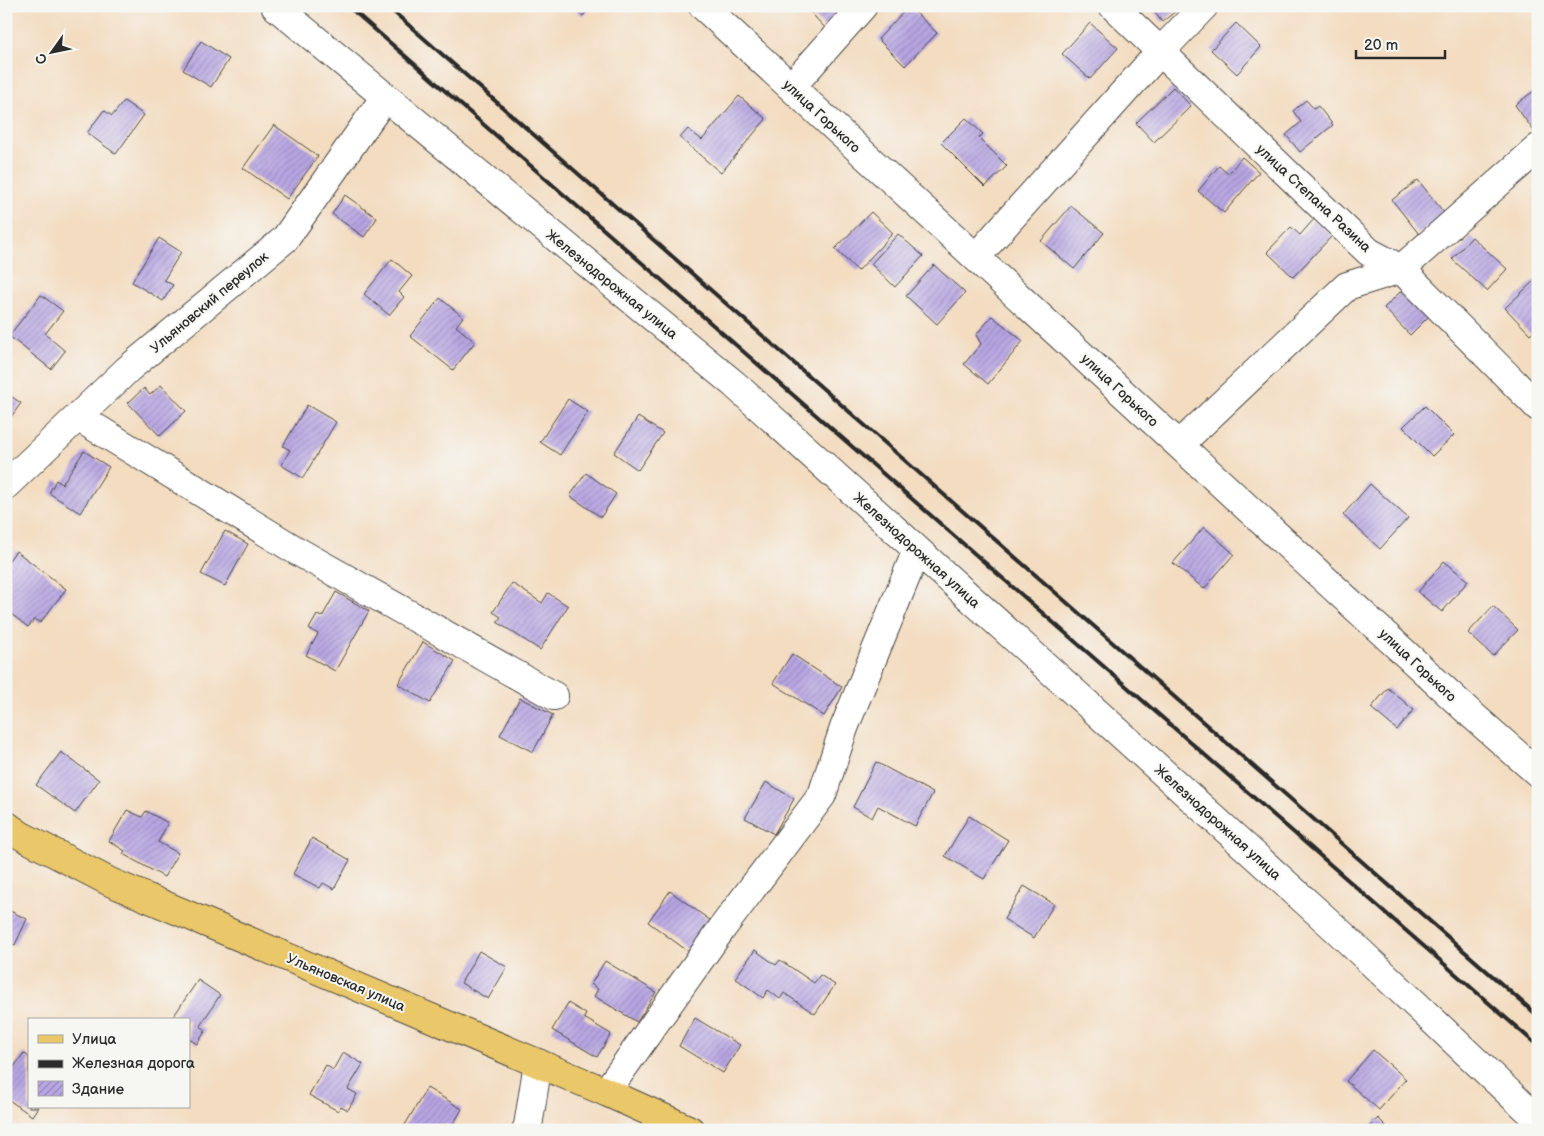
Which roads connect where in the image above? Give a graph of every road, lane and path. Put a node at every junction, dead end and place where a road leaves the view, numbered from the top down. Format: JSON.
{"nodes":[{"id":1,"x":274,"y":6,"type":"edge"},
{"id":2,"x":703,"y":6,"type":"edge"},
{"id":3,"x":863,"y":6,"type":"edge"},
{"id":4,"x":1113,"y":6,"type":"edge"},
{"id":5,"x":1204,"y":6,"type":"edge"},
{"id":6,"x":1160,"y":52,"type":"junction"},
{"id":7,"x":791,"y":87,"type":"junction"},
{"id":8,"x":385,"y":97,"type":"junction"},
{"id":9,"x":1538,"y":148,"type":"edge"},
{"id":10,"x":976,"y":257,"type":"junction"},
{"id":11,"x":1401,"y":269,"type":"junction"},
{"id":12,"x":1538,"y":407,"type":"edge"},
{"id":13,"x":78,"y":417,"type":"junction"},
{"id":14,"x":1179,"y":445,"type":"junction"},
{"id":15,"x":6,"y":485,"type":"edge"},
{"id":16,"x":917,"y":550,"type":"junction"},
{"id":17,"x":554,"y":696,"type":"dead end"},
{"id":18,"x":1538,"y":772,"type":"edge"},
{"id":19,"x":6,"y":825,"type":"edge"},
{"id":20,"x":538,"y":1063,"type":"junction"},
{"id":21,"x":606,"y":1092,"type":"junction"},
{"id":22,"x":1532,"y":1123,"type":"edge"},
{"id":23,"x":526,"y":1130,"type":"edge"},
{"id":24,"x":690,"y":1130,"type":"edge"}],
"edges":[{"from":1,"to":8,"type":"street","name":"Железнодорожная улица"},
{"from":2,"to":7,"type":"street","name":"улица Горького"},
{"from":3,"to":7,"type":"street"},
{"from":4,"to":6,"type":"street","name":"улица Степана Разина"},
{"from":5,"to":6,"type":"street"},
{"from":6,"to":10,"type":"street"},
{"from":6,"to":11,"type":"street","name":"улица Степана Разина"},
{"from":7,"to":10,"type":"street","name":"улица Горького"},
{"from":8,"to":13,"type":"street","name":"Ульяновский переулок"},
{"from":8,"to":16,"type":"street","name":"Железнодорожная улица"},
{"from":9,"to":11,"type":"street"},
{"from":10,"to":14,"type":"street","name":"улица Горького"},
{"from":11,"to":12,"type":"street","name":"улица Степана Разина"},
{"from":11,"to":14,"type":"street"},
{"from":13,"to":15,"type":"street","name":"Ульяновский переулок"},
{"from":13,"to":17,"type":"street"},
{"from":14,"to":18,"type":"street","name":"улица Горького"},
{"from":16,"to":21,"type":"street"},
{"from":16,"to":22,"type":"street","name":"Железнодорожная улица"},
{"from":19,"to":20,"type":"main road","name":"Ульяновская улица"},
{"from":20,"to":21,"type":"main road","name":"Ульяновская улица"},
{"from":20,"to":23,"type":"street"},
{"from":21,"to":24,"type":"main road","name":"Ульяновская улица"}]}
